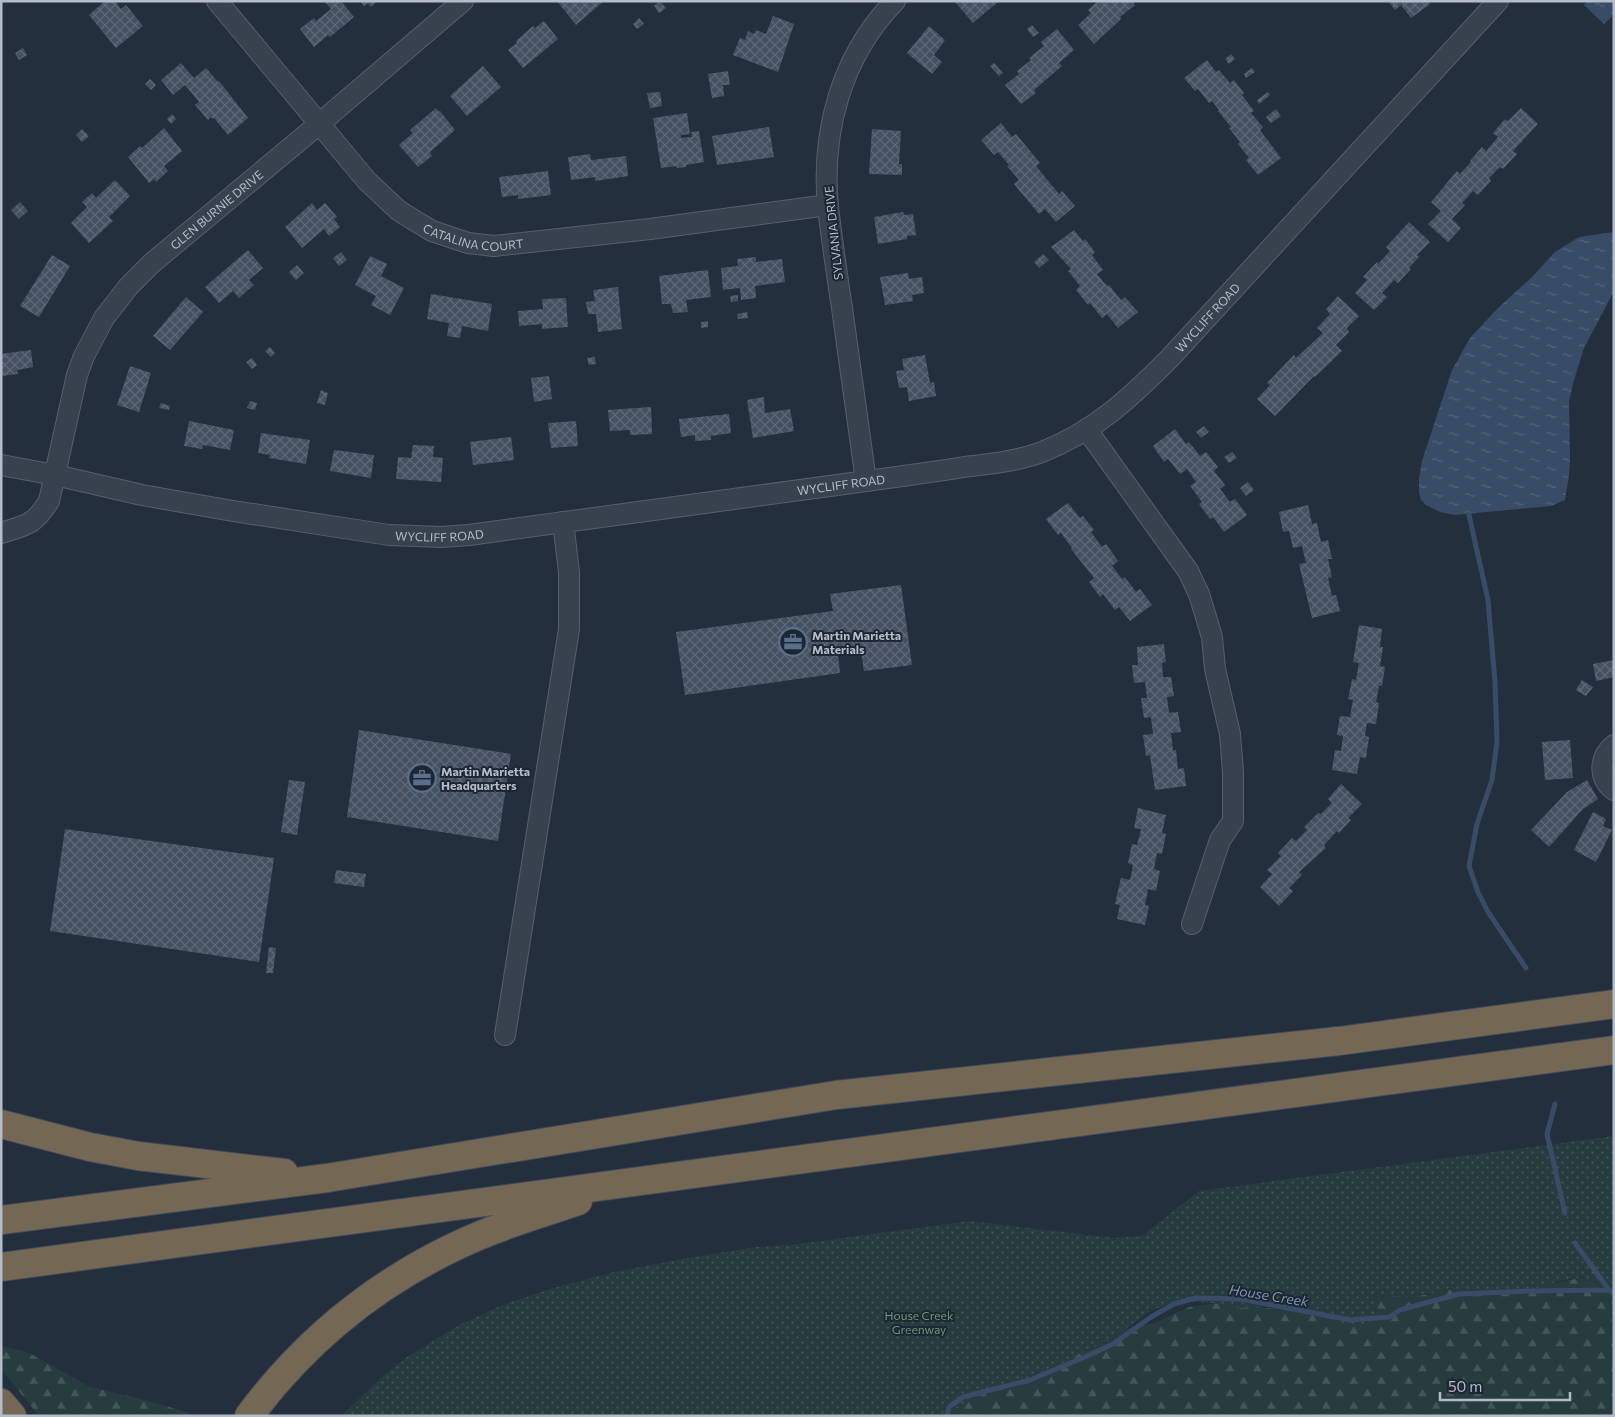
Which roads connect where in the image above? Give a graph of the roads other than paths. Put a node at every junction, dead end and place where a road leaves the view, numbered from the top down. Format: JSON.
{"nodes":[{"id":1,"x":217,"y":1,"type":"edge"},
{"id":2,"x":463,"y":1,"type":"edge"},
{"id":3,"x":895,"y":1,"type":"edge"},
{"id":4,"x":1498,"y":1,"type":"edge"},
{"id":5,"x":319,"y":124,"type":"junction"},
{"id":6,"x":828,"y":206,"type":"junction"},
{"id":7,"x":1087,"y":430,"type":"junction"},
{"id":8,"x":1,"y":465,"type":"edge"},
{"id":9,"x":55,"y":475,"type":"junction"},
{"id":10,"x":866,"y":481,"type":"junction"},
{"id":11,"x":563,"y":522,"type":"junction"},
{"id":12,"x":1,"y":533,"type":"edge"},
{"id":13,"x":1614,"y":745,"type":"edge"},
{"id":14,"x":1614,"y":790,"type":"edge"},
{"id":15,"x":1192,"y":924,"type":"dead end"},
{"id":16,"x":1614,"y":1004,"type":"edge"},
{"id":17,"x":505,"y":1035,"type":"dead end"},
{"id":18,"x":1614,"y":1050,"type":"edge"},
{"id":19,"x":1,"y":1124,"type":"edge"},
{"id":20,"x":327,"y":1178,"type":"junction"},
{"id":21,"x":640,"y":1180,"type":"junction"},
{"id":22,"x":1,"y":1220,"type":"edge"},
{"id":23,"x":1,"y":1267,"type":"edge"},
{"id":24,"x":1,"y":1403,"type":"edge"},
{"id":25,"x":12,"y":1416,"type":"edge"},
{"id":26,"x":249,"y":1416,"type":"edge"}],
"edges":[{"from":1,"to":5,"type":"street","name":"CATALINA COURT"},
{"from":2,"to":5,"type":"street","name":"GLEN BURNIE DRIVE"},
{"from":3,"to":6,"type":"street","name":"SYLVANIA DRIVE"},
{"from":4,"to":7,"type":"street","name":"WYCLIFF ROAD"},
{"from":5,"to":6,"type":"street","name":"CATALINA COURT"},
{"from":5,"to":9,"type":"street","name":"GLEN BURNIE DRIVE"},
{"from":6,"to":10,"type":"street","name":"SYLVANIA DRIVE"},
{"from":7,"to":10,"type":"street","name":"WYCLIFF ROAD"},
{"from":7,"to":15,"type":"street"},
{"from":8,"to":9,"type":"street","name":"WYCLIFF ROAD"},
{"from":9,"to":11,"type":"street","name":"WYCLIFF ROAD"},
{"from":9,"to":12,"type":"street","name":"GLEN BURNIE DRIVE"},
{"from":10,"to":11,"type":"street","name":"WYCLIFF ROAD"},
{"from":11,"to":17,"type":"street"},
{"from":13,"to":14,"type":"street"},
{"from":16,"to":20,"type":"highway"},
{"from":18,"to":21,"type":"highway"},
{"from":19,"to":20,"type":"highway"},
{"from":20,"to":22,"type":"highway"},
{"from":21,"to":23,"type":"highway"},
{"from":21,"to":26,"type":"highway"},
{"from":24,"to":25,"type":"highway"}]}
